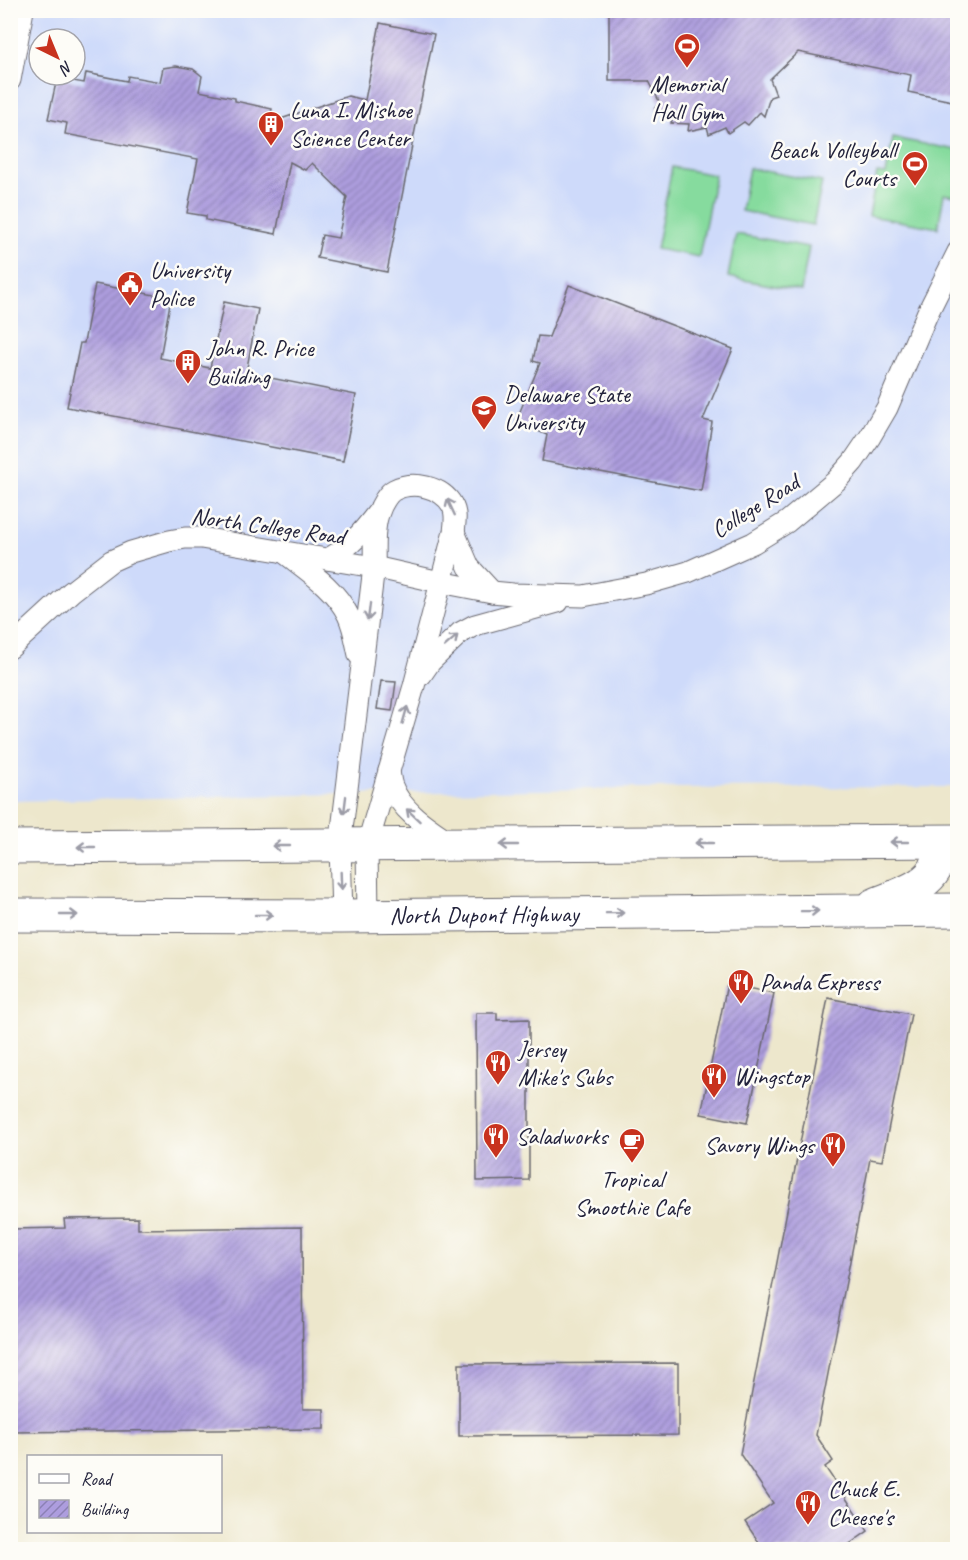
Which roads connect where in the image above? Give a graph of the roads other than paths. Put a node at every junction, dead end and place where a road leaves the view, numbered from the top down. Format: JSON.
{"nodes":[{"id":1,"x":23,"y":10,"type":"edge"},
{"id":2,"x":10,"y":80,"type":"edge"},
{"id":3,"x":957,"y":252,"type":"edge"},
{"id":4,"x":379,"y":512,"type":"junction"},
{"id":5,"x":454,"y":532,"type":"junction"},
{"id":6,"x":285,"y":553,"type":"junction"},
{"id":7,"x":328,"y":559,"type":"junction"},
{"id":8,"x":374,"y":567,"type":"junction"},
{"id":9,"x":440,"y":582,"type":"junction"},
{"id":10,"x":492,"y":592,"type":"junction"},
{"id":11,"x":583,"y":596,"type":"junction"},
{"id":12,"x":10,"y":648,"type":"edge"},
{"id":13,"x":362,"y":668,"type":"junction"},
{"id":14,"x":414,"y":686,"type":"junction"},
{"id":15,"x":389,"y":771,"type":"junction"},
{"id":16,"x":948,"y":842,"type":"edge"},
{"id":17,"x":455,"y":845,"type":"junction"},
{"id":18,"x":353,"y":846,"type":"junction"},
{"id":19,"x":10,"y":848,"type":"edge"},
{"id":20,"x":858,"y":911,"type":"junction"},
{"id":21,"x":951,"y":913,"type":"edge"},
{"id":22,"x":10,"y":915,"type":"edge"},
{"id":23,"x":355,"y":916,"type":"junction"}],
"edges":[{"from":1,"to":2,"type":"street"},
{"from":3,"to":11,"type":"street","name":"College Road"},
{"from":5,"to":4,"type":"street","one_way":true},
{"from":4,"to":7,"type":"street"},
{"from":4,"to":8,"type":"street"},
{"from":5,"to":9,"type":"street"},
{"from":5,"to":10,"type":"street"},
{"from":6,"to":7,"type":"street","name":"North College Road"},
{"from":6,"to":12,"type":"street","name":"North College Road"},
{"from":6,"to":13,"type":"street"},
{"from":7,"to":8,"type":"street","name":"North College Road"},
{"from":8,"to":9,"type":"street"},
{"from":8,"to":13,"type":"street","one_way":true},
{"from":9,"to":10,"type":"street","name":"College Road"},
{"from":9,"to":14,"type":"street"},
{"from":10,"to":11,"type":"street","name":"College Road"},
{"from":14,"to":11,"type":"street","one_way":true},
{"from":13,"to":18,"type":"street","one_way":true},
{"from":15,"to":14,"type":"street","one_way":true},
{"from":17,"to":15,"type":"street","one_way":true},
{"from":15,"to":18,"type":"street"},
{"from":16,"to":17,"type":"highway","one_way":true},
{"from":16,"to":20,"type":"highway"},
{"from":17,"to":18,"type":"highway"},
{"from":18,"to":19,"type":"highway","one_way":true},
{"from":18,"to":23,"type":"street"},
{"from":20,"to":21,"type":"highway","name":"North Dupont Highway"},
{"from":23,"to":20,"type":"highway","name":"North Dupont Highway","one_way":true},
{"from":22,"to":23,"type":"highway","name":"North Dupont Highway","one_way":true}]}
